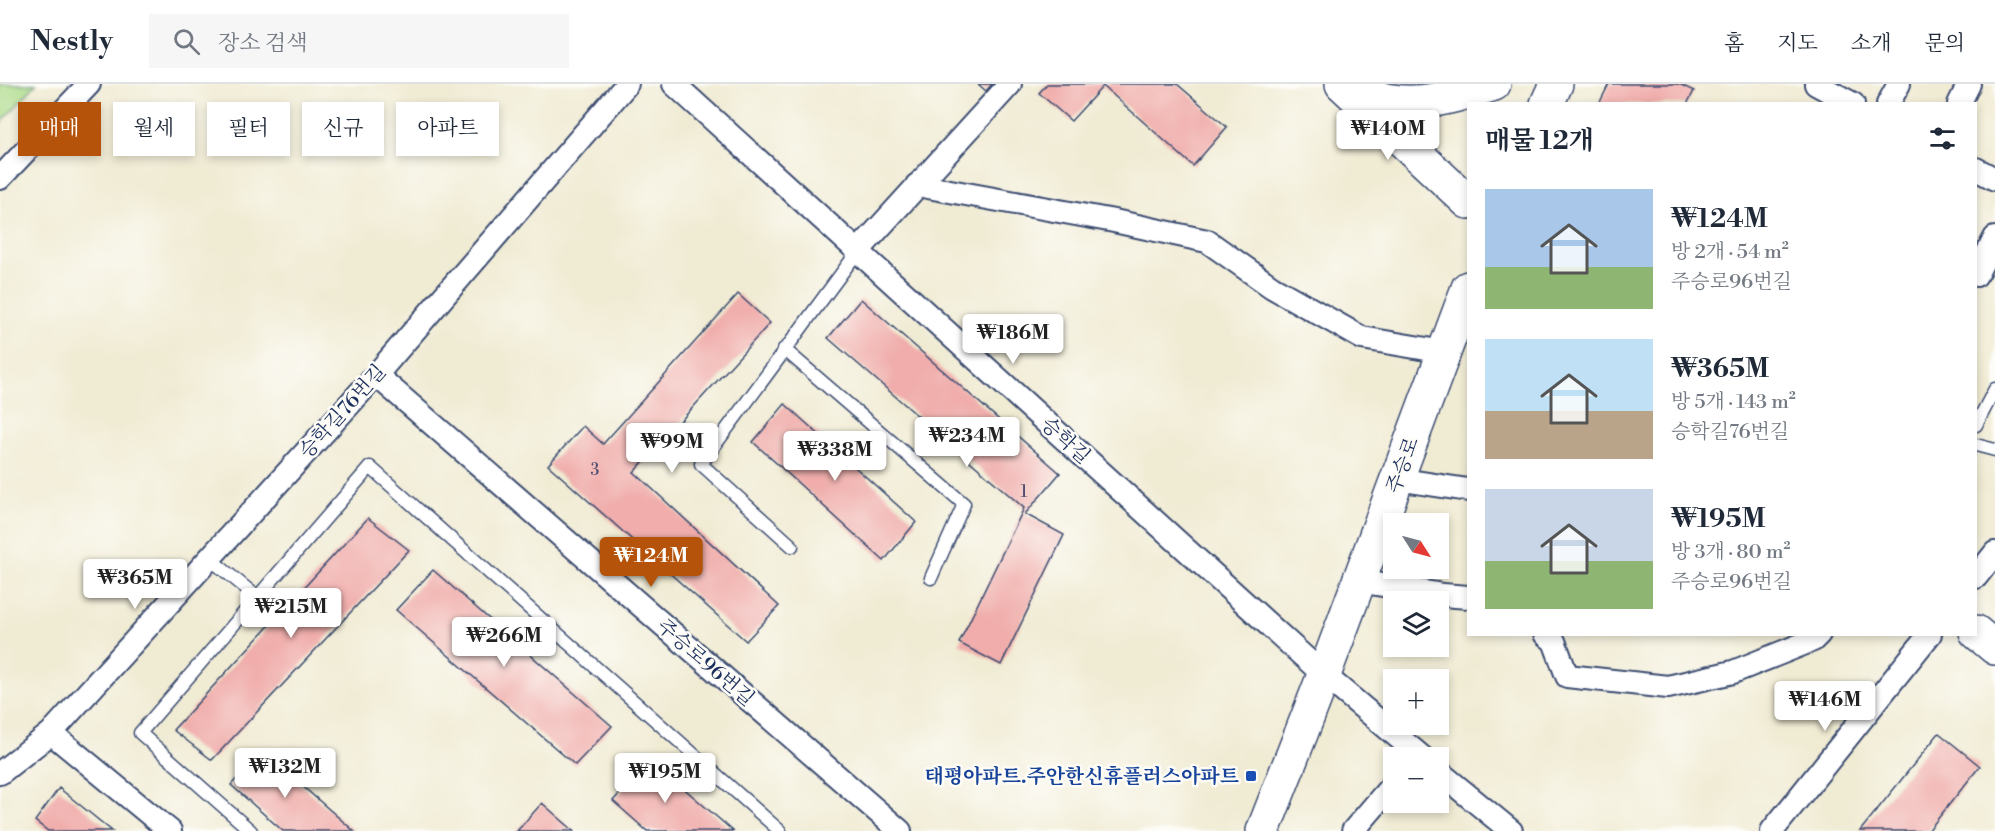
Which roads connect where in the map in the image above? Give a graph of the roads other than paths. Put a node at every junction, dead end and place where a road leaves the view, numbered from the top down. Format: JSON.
{"nodes":[{"id":1,"x":89,"y":84,"type":"edge"},
{"id":2,"x":627,"y":84,"type":"edge"},
{"id":3,"x":674,"y":84,"type":"edge"},
{"id":4,"x":1010,"y":84,"type":"edge"},
{"id":5,"x":1342,"y":84,"type":"edge"},
{"id":6,"x":1352,"y":84,"type":"edge"},
{"id":7,"x":1494,"y":84,"type":"edge"},
{"id":8,"x":1556,"y":84,"type":"edge"},
{"id":9,"x":1816,"y":84,"type":"edge"},
{"id":10,"x":1899,"y":84,"type":"edge"},
{"id":11,"x":1969,"y":84,"type":"edge"},
{"id":12,"x":1548,"y":102,"type":"edge"},
{"id":13,"x":1849,"y":102,"type":"edge"},
{"id":14,"x":1889,"y":102,"type":"edge"},
{"id":15,"x":1960,"y":102,"type":"edge"},
{"id":16,"x":1977,"y":170,"type":"edge"},
{"id":17,"x":0,"y":178,"type":"edge"},
{"id":18,"x":1995,"y":179,"type":"edge"},
{"id":19,"x":917,"y":185,"type":"junction"},
{"id":20,"x":1467,"y":201,"type":"edge"},
{"id":21,"x":1995,"y":238,"type":"edge"},
{"id":22,"x":858,"y":251,"type":"junction"},
{"id":23,"x":1977,"y":273,"type":"edge"},
{"id":24,"x":1467,"y":291,"type":"edge"},
{"id":25,"x":784,"y":349,"type":"junction"},
{"id":26,"x":1444,"y":352,"type":"junction"},
{"id":27,"x":376,"y":375,"type":"junction"},
{"id":28,"x":1995,"y":389,"type":"edge"},
{"id":29,"x":1977,"y":423,"type":"edge"},
{"id":30,"x":1977,"y":445,"type":"edge"},
{"id":31,"x":1995,"y":450,"type":"edge"},
{"id":32,"x":1396,"y":480,"type":"junction"},
{"id":33,"x":1467,"y":490,"type":"edge"},
{"id":34,"x":792,"y":546,"type":"dead end"},
{"id":35,"x":1995,"y":553,"type":"edge"},
{"id":36,"x":209,"y":558,"type":"junction"},
{"id":37,"x":1977,"y":576,"type":"edge"},
{"id":38,"x":931,"y":578,"type":"dead end"},
{"id":39,"x":1358,"y":581,"type":"junction"},
{"id":40,"x":257,"y":597,"type":"junction"},
{"id":41,"x":1467,"y":597,"type":"edge"},
{"id":42,"x":1977,"y":633,"type":"edge"},
{"id":43,"x":1548,"y":636,"type":"edge"},
{"id":44,"x":1817,"y":636,"type":"edge"},
{"id":45,"x":1928,"y":636,"type":"edge"},
{"id":46,"x":1995,"y":648,"type":"edge"},
{"id":47,"x":1324,"y":675,"type":"junction"},
{"id":48,"x":51,"y":733,"type":"junction"},
{"id":49,"x":1408,"y":747,"type":"edge"},
{"id":50,"x":0,"y":773,"type":"edge"},
{"id":51,"x":1449,"y":781,"type":"edge"},
{"id":52,"x":1383,"y":796,"type":"edge"},
{"id":53,"x":1498,"y":827,"type":"edge"},
{"id":54,"x":164,"y":829,"type":"edge"},
{"id":55,"x":251,"y":831,"type":"edge"},
{"id":56,"x":780,"y":831,"type":"edge"},
{"id":57,"x":899,"y":831,"type":"edge"},
{"id":58,"x":1263,"y":831,"type":"edge"},
{"id":59,"x":1353,"y":831,"type":"edge"},
{"id":60,"x":1772,"y":831,"type":"edge"}],
"edges":[{"from":1,"to":17,"type":"street"},
{"from":2,"to":27,"type":"street","name":"승학길76번길"},
{"from":3,"to":22,"type":"street","name":"승학길"},
{"from":4,"to":19,"type":"street"},
{"from":5,"to":20,"type":"street"},
{"from":6,"to":7,"type":"street"},
{"from":8,"to":12,"type":"street"},
{"from":9,"to":13,"type":"street"},
{"from":10,"to":14,"type":"street"},
{"from":11,"to":15,"type":"street"},
{"from":16,"to":18,"type":"street"},
{"from":19,"to":22,"type":"street"},
{"from":19,"to":26,"type":"street"},
{"from":21,"to":23,"type":"street"},
{"from":22,"to":25,"type":"lane"},
{"from":22,"to":47,"type":"street","name":"승학길"},
{"from":24,"to":26,"type":"street","name":"주승로"},
{"from":25,"to":34,"type":"lane"},
{"from":25,"to":38,"type":"lane"},
{"from":26,"to":32,"type":"street","name":"주승로"},
{"from":27,"to":36,"type":"street","name":"승학길76번길"},
{"from":27,"to":57,"type":"street","name":"주승로96번길"},
{"from":28,"to":29,"type":"lane"},
{"from":30,"to":31,"type":"lane"},
{"from":32,"to":33,"type":"street"},
{"from":32,"to":39,"type":"street","name":"주승로"},
{"from":35,"to":37,"type":"street"},
{"from":36,"to":40,"type":"lane"},
{"from":36,"to":48,"type":"street","name":"승학길76번길"},
{"from":39,"to":41,"type":"street"},
{"from":39,"to":47,"type":"street","name":"주승로"},
{"from":40,"to":55,"type":"lane"},
{"from":40,"to":56,"type":"lane"},
{"from":42,"to":46,"type":"street"},
{"from":43,"to":44,"type":"street"},
{"from":45,"to":60,"type":"street"},
{"from":47,"to":49,"type":"street"},
{"from":47,"to":58,"type":"street","name":"주승로"},
{"from":48,"to":50,"type":"street","name":"승학길76번길"},
{"from":48,"to":54,"type":"street"},
{"from":51,"to":53,"type":"street"},
{"from":52,"to":59,"type":"street"}]}
